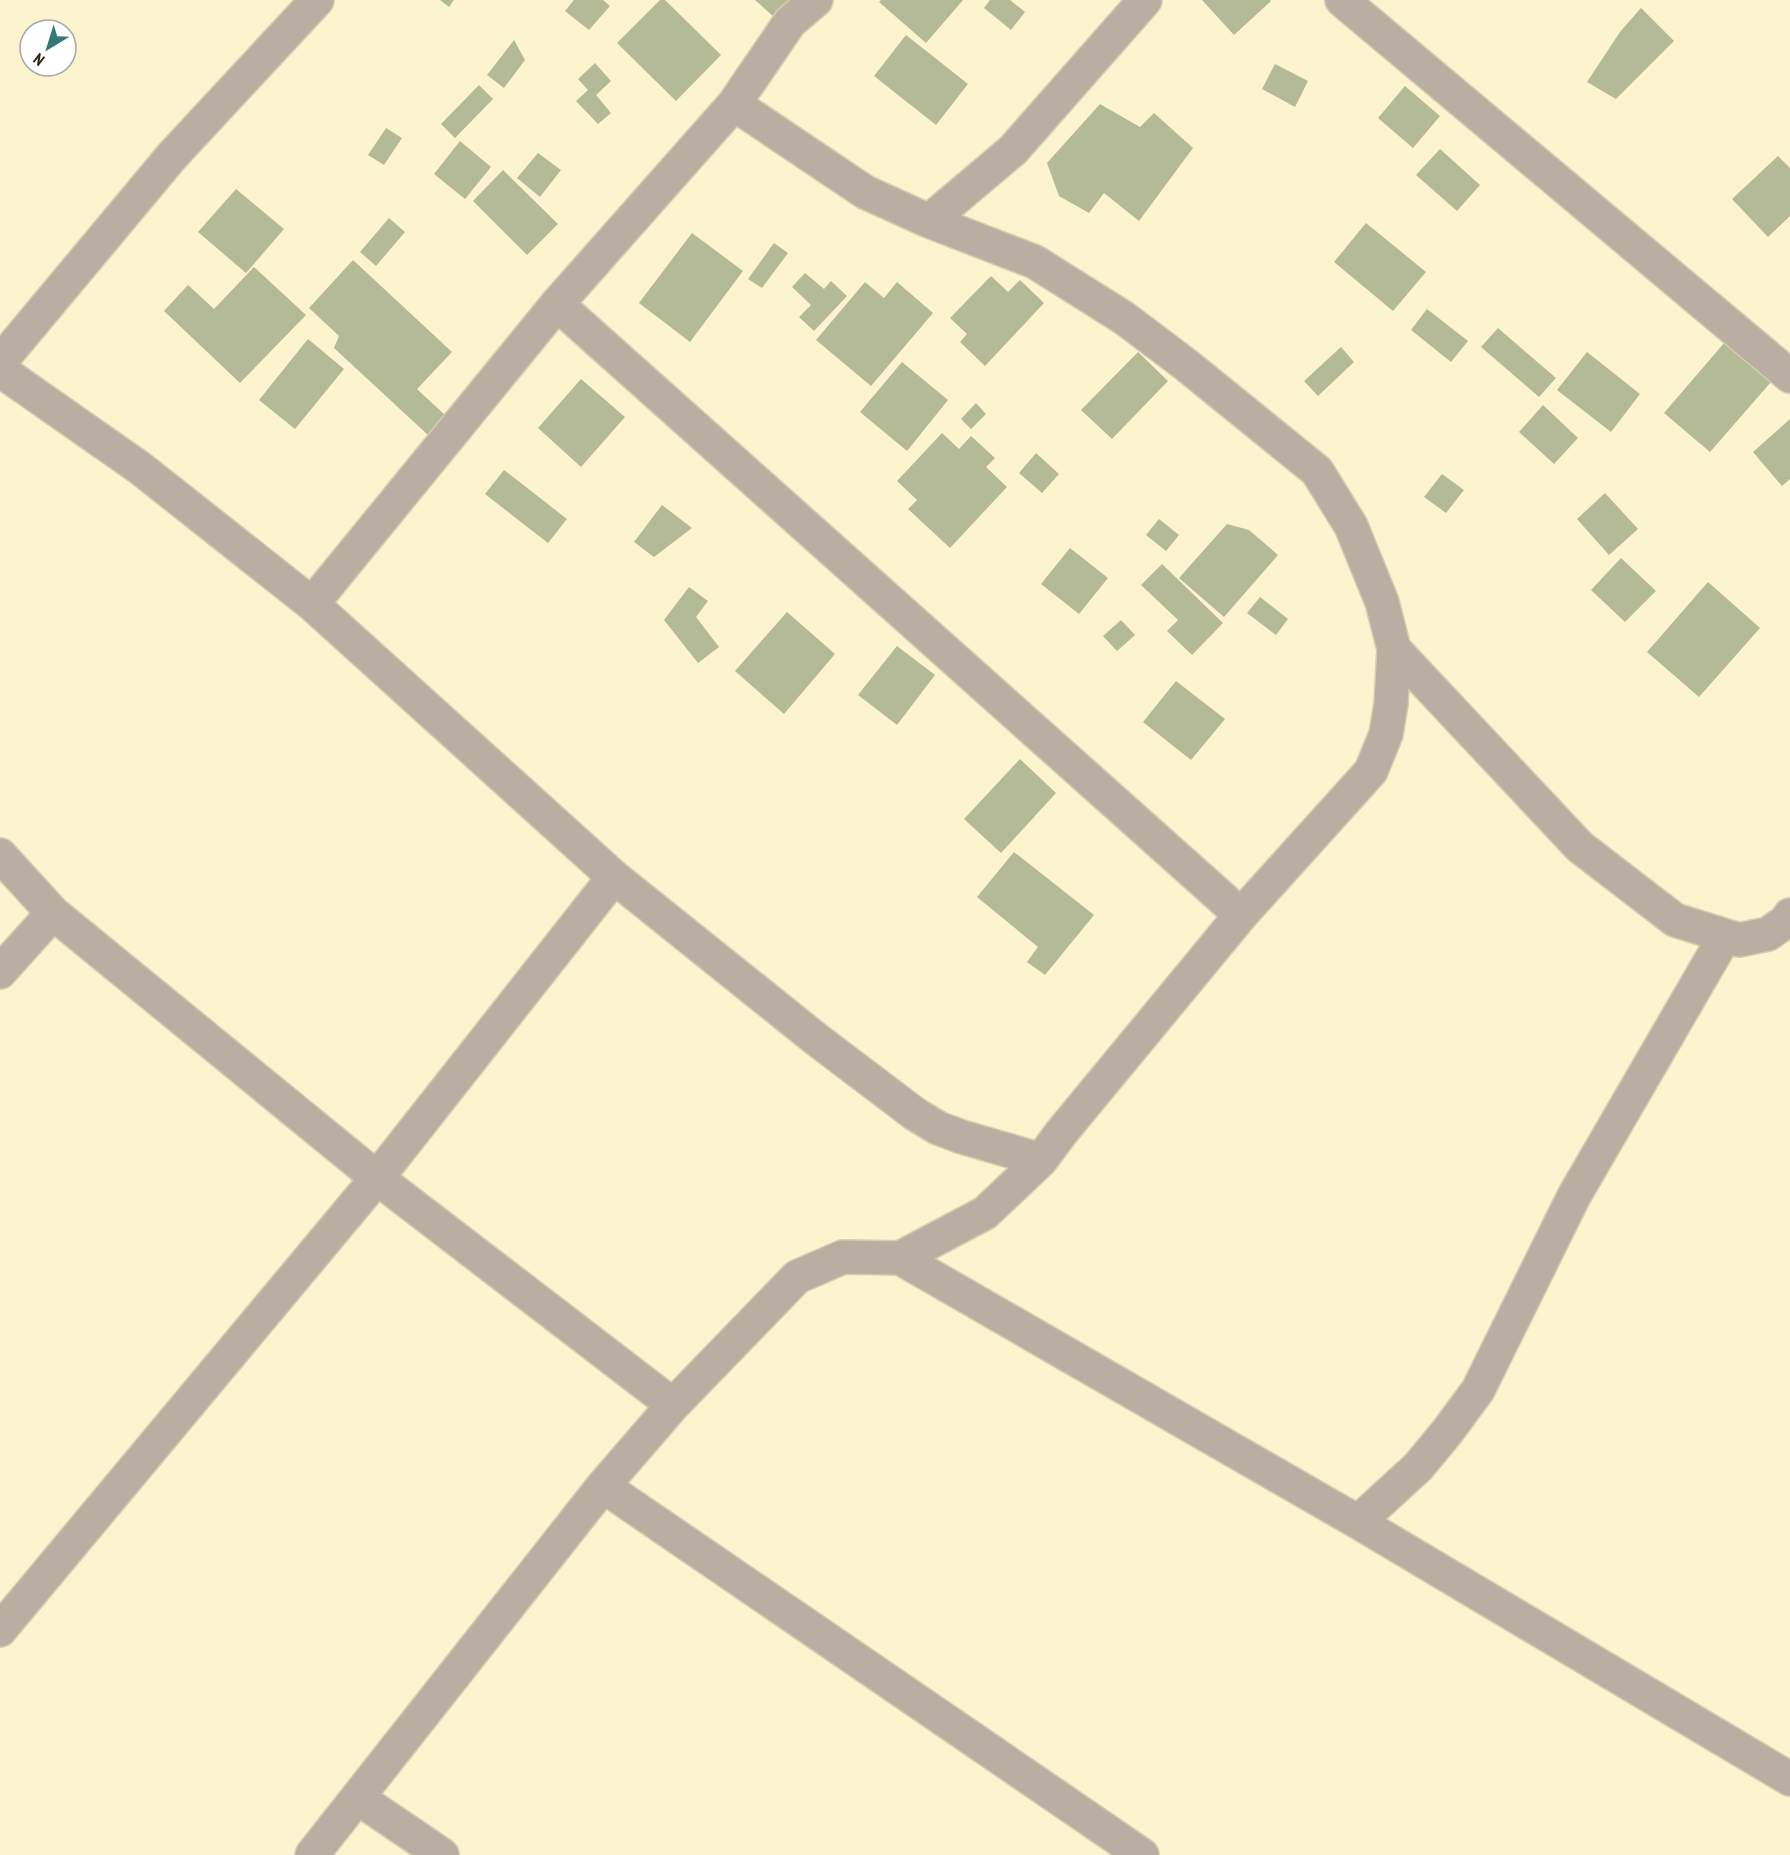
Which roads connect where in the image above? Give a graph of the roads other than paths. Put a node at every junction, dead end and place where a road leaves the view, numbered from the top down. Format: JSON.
{"nodes":[{"id":1,"x":317,"y":0,"type":"edge"},
{"id":2,"x":816,"y":0,"type":"edge"},
{"id":3,"x":1145,"y":0,"type":"edge"},
{"id":4,"x":1342,"y":0,"type":"edge"},
{"id":5,"x":734,"y":104,"type":"junction"},
{"id":6,"x":929,"y":221,"type":"junction"},
{"id":7,"x":557,"y":304,"type":"junction"},
{"id":8,"x":0,"y":362,"type":"edge"},
{"id":9,"x":0,"y":370,"type":"edge"},
{"id":10,"x":1790,"y":376,"type":"edge"},
{"id":11,"x":312,"y":604,"type":"junction"},
{"id":12,"x":1394,"y":649,"type":"junction"},
{"id":13,"x":0,"y":855,"type":"edge"},
{"id":14,"x":614,"y":877,"type":"junction"},
{"id":15,"x":53,"y":912,"type":"junction"},
{"id":16,"x":1241,"y":915,"type":"junction"},
{"id":17,"x":1790,"y":915,"type":"edge"},
{"id":18,"x":1725,"y":936,"type":"junction"},
{"id":19,"x":0,"y":972,"type":"edge"},
{"id":20,"x":1041,"y":1160,"type":"junction"},
{"id":21,"x":377,"y":1178,"type":"junction"},
{"id":22,"x":900,"y":1258,"type":"junction"},
{"id":23,"x":673,"y":1405,"type":"junction"},
{"id":24,"x":603,"y":1486,"type":"junction"},
{"id":25,"x":1358,"y":1522,"type":"junction"},
{"id":26,"x":0,"y":1630,"type":"edge"},
{"id":27,"x":1790,"y":1779,"type":"edge"},
{"id":28,"x":358,"y":1798,"type":"junction"},
{"id":29,"x":312,"y":1855,"type":"edge"},
{"id":30,"x":442,"y":1855,"type":"edge"},
{"id":31,"x":1142,"y":1855,"type":"edge"}],
"edges":[{"from":1,"to":8,"type":"street"},
{"from":2,"to":5,"type":"street"},
{"from":3,"to":6,"type":"street"},
{"from":4,"to":10,"type":"street"},
{"from":5,"to":6,"type":"street"},
{"from":5,"to":7,"type":"street"},
{"from":6,"to":12,"type":"street"},
{"from":7,"to":11,"type":"street"},
{"from":7,"to":16,"type":"street"},
{"from":9,"to":11,"type":"street"},
{"from":11,"to":14,"type":"street"},
{"from":12,"to":16,"type":"street"},
{"from":12,"to":18,"type":"street"},
{"from":13,"to":15,"type":"street"},
{"from":14,"to":20,"type":"street"},
{"from":14,"to":21,"type":"street"},
{"from":15,"to":19,"type":"street"},
{"from":15,"to":21,"type":"street"},
{"from":16,"to":20,"type":"street"},
{"from":17,"to":18,"type":"street"},
{"from":18,"to":25,"type":"street"},
{"from":20,"to":22,"type":"street"},
{"from":21,"to":23,"type":"street"},
{"from":21,"to":26,"type":"street"},
{"from":22,"to":23,"type":"street"},
{"from":22,"to":25,"type":"street"},
{"from":23,"to":24,"type":"street"},
{"from":24,"to":28,"type":"street"},
{"from":24,"to":31,"type":"street"},
{"from":25,"to":27,"type":"street"},
{"from":28,"to":29,"type":"street"},
{"from":28,"to":30,"type":"street"}]}
